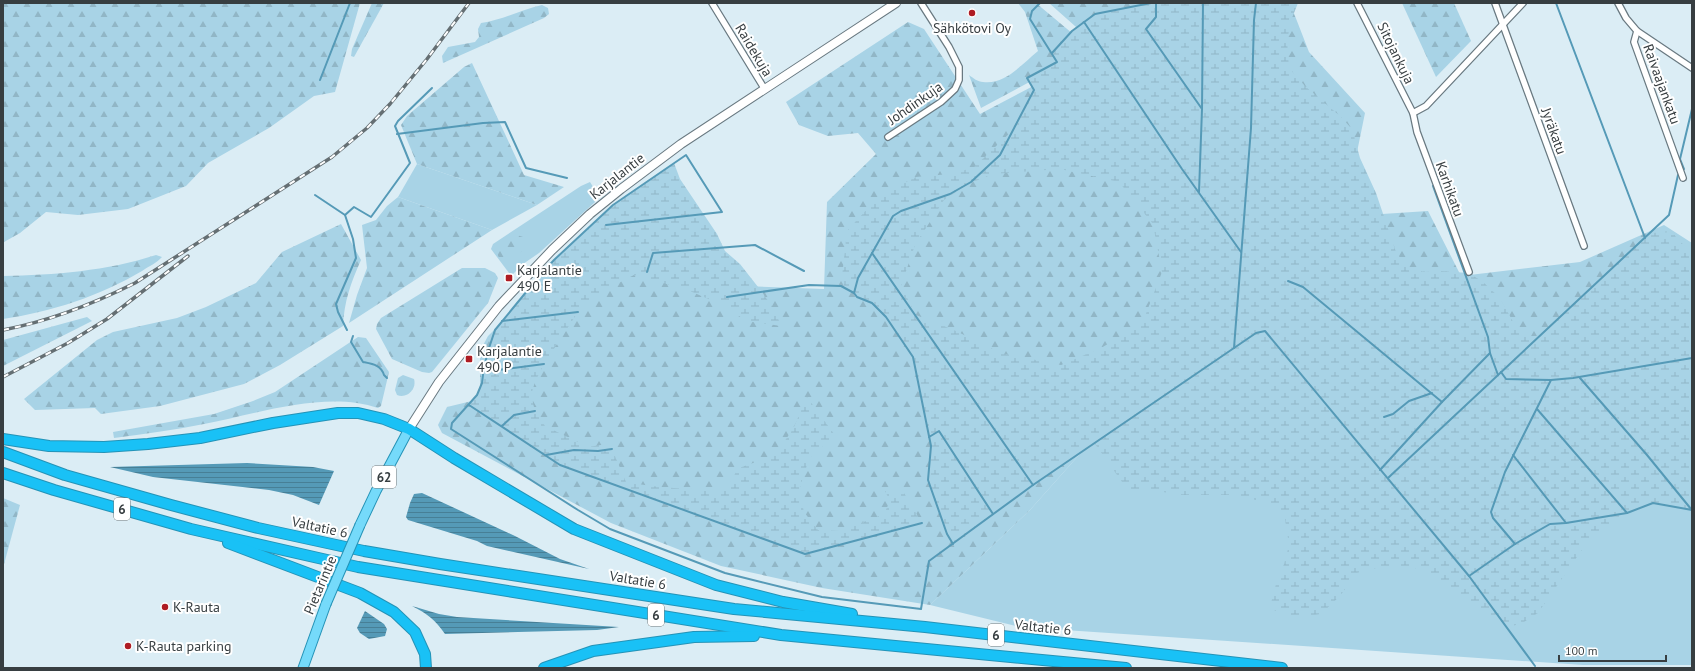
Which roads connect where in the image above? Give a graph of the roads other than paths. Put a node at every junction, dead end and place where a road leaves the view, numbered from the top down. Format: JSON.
{"nodes":[{"id":1,"x":712,"y":3,"type":"edge"},
{"id":2,"x":896,"y":3,"type":"edge"},
{"id":3,"x":921,"y":3,"type":"edge"},
{"id":4,"x":1357,"y":3,"type":"edge"},
{"id":5,"x":1495,"y":3,"type":"edge"},
{"id":6,"x":1524,"y":3,"type":"edge"},
{"id":7,"x":1618,"y":3,"type":"edge"},
{"id":8,"x":1503,"y":23,"type":"junction"},
{"id":9,"x":1637,"y":31,"type":"junction"},
{"id":10,"x":1692,"y":68,"type":"edge"},
{"id":11,"x":764,"y":88,"type":"junction"},
{"id":12,"x":1413,"y":113,"type":"junction"},
{"id":13,"x":888,"y":137,"type":"dead end"},
{"id":14,"x":1683,"y":178,"type":"dead end"},
{"id":15,"x":1584,"y":246,"type":"dead end"},
{"id":16,"x":1469,"y":272,"type":"dead end"},
{"id":17,"x":409,"y":429,"type":"junction"},
{"id":18,"x":3,"y":439,"type":"edge"},
{"id":19,"x":3,"y":452,"type":"edge"},
{"id":20,"x":3,"y":473,"type":"edge"},
{"id":21,"x":190,"y":529,"type":"junction"},
{"id":22,"x":925,"y":627,"type":"junction"},
{"id":23,"x":781,"y":635,"type":"junction"},
{"id":24,"x":303,"y":668,"type":"edge"},
{"id":25,"x":426,"y":668,"type":"edge"},
{"id":26,"x":544,"y":668,"type":"edge"},
{"id":27,"x":1126,"y":668,"type":"edge"},
{"id":28,"x":1282,"y":668,"type":"edge"}],
"edges":[{"from":1,"to":11,"type":"street","name":"Raidekuja"},
{"from":2,"to":11,"type":"main road","name":"Karjalantie"},
{"from":3,"to":13,"type":"street","name":"Johdinkuja"},
{"from":4,"to":12,"type":"street","name":"Sitojankuja"},
{"from":5,"to":8,"type":"street","name":"Jyräkatu"},
{"from":6,"to":8,"type":"street"},
{"from":7,"to":9,"type":"street","name":"Raivaajankatu"},
{"from":8,"to":12,"type":"street"},
{"from":8,"to":15,"type":"street","name":"Jyräkatu"},
{"from":9,"to":10,"type":"street"},
{"from":9,"to":14,"type":"street","name":"Raivaajankatu"},
{"from":11,"to":17,"type":"main road","name":"Karjalantie"},
{"from":12,"to":16,"type":"street","name":"Karhikatu"},
{"from":17,"to":18,"type":"highway"},
{"from":17,"to":22,"type":"highway"},
{"from":17,"to":24,"type":"main road","name":"Pietarintie","number":"62","bridge":true},
{"from":19,"to":22,"type":"highway","name":"Valtatie 6","number":"6"},
{"from":20,"to":21,"type":"highway","number":"6"},
{"from":21,"to":23,"type":"highway","number":"6"},
{"from":21,"to":25,"type":"highway"},
{"from":22,"to":28,"type":"highway","name":"Valtatie 6","number":"6"},
{"from":23,"to":26,"type":"highway"},
{"from":23,"to":27,"type":"highway","number":"6"}]}
